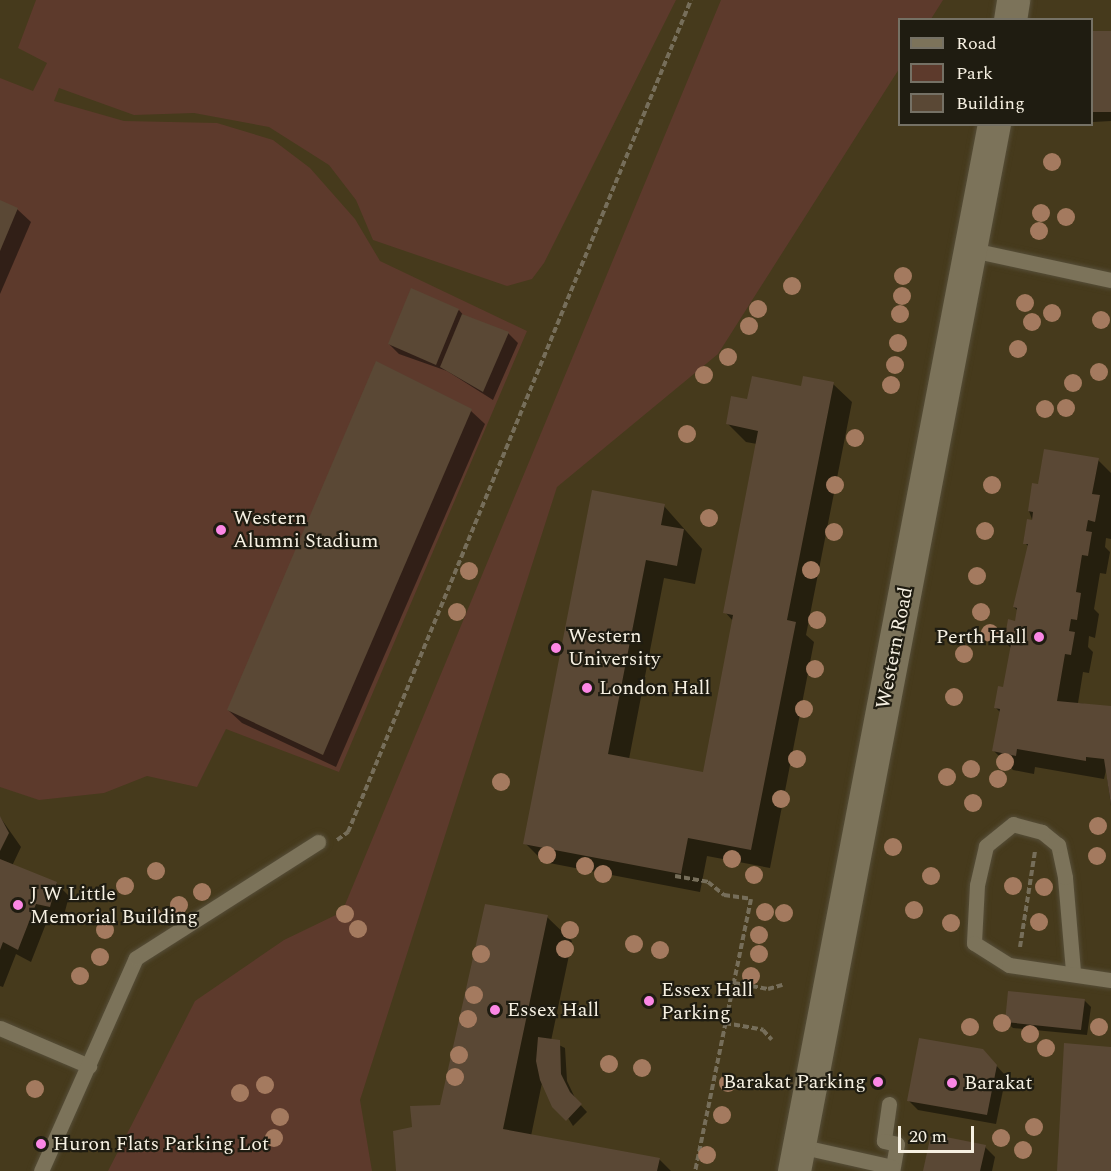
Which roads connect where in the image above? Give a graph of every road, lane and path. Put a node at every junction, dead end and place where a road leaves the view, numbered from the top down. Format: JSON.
{"nodes":[{"id":1,"x":691,"y":0,"type":"edge"},
{"id":2,"x":1013,"y":0,"type":"edge"},
{"id":3,"x":1010,"y":18,"type":"edge"},
{"id":4,"x":994,"y":126,"type":"edge"},
{"id":5,"x":972,"y":250,"type":"junction"},
{"id":6,"x":1111,"y":279,"type":"edge"},
{"id":7,"x":1039,"y":831,"type":"junction"},
{"id":8,"x":318,"y":843,"type":"joint"},
{"id":9,"x":675,"y":876,"type":"dead end"},
{"id":10,"x":1017,"y":966,"type":"junction"},
{"id":11,"x":1073,"y":971,"type":"junction"},
{"id":12,"x":1111,"y":980,"type":"edge"},
{"id":13,"x":734,"y":983,"type":"junction"},
{"id":14,"x":782,"y":985,"type":"dead end"},
{"id":15,"x":724,"y":1023,"type":"junction"},
{"id":16,"x":0,"y":1028,"type":"edge"},
{"id":17,"x":772,"y":1040,"type":"dead end"},
{"id":18,"x":89,"y":1066,"type":"junction"},
{"id":19,"x":889,"y":1104,"type":"dead end"},
{"id":20,"x":797,"y":1158,"type":"edge"},
{"id":21,"x":892,"y":1169,"type":"edge"},
{"id":22,"x":41,"y":1171,"type":"edge"},
{"id":23,"x":695,"y":1171,"type":"edge"}],
"edges":[{"from":1,"to":8,"type":"path"},
{"from":2,"to":3,"type":"main road"},
{"from":4,"to":5,"type":"main road","name":"Western Road"},
{"from":5,"to":6,"type":"lane"},
{"from":5,"to":20,"type":"main road","name":"Western Road"},
{"from":7,"to":10,"type":"path"},
{"from":7,"to":10,"type":"lane"},
{"from":7,"to":11,"type":"lane"},
{"from":8,"to":18,"type":"lane"},
{"from":9,"to":13,"type":"path"},
{"from":10,"to":11,"type":"lane"},
{"from":11,"to":12,"type":"lane"},
{"from":13,"to":14,"type":"path"},
{"from":13,"to":15,"type":"path"},
{"from":15,"to":17,"type":"path"},
{"from":15,"to":23,"type":"path"},
{"from":16,"to":18,"type":"lane"},
{"from":18,"to":22,"type":"lane"},
{"from":19,"to":21,"type":"lane"},
{"from":20,"to":21,"type":"lane"}]}
